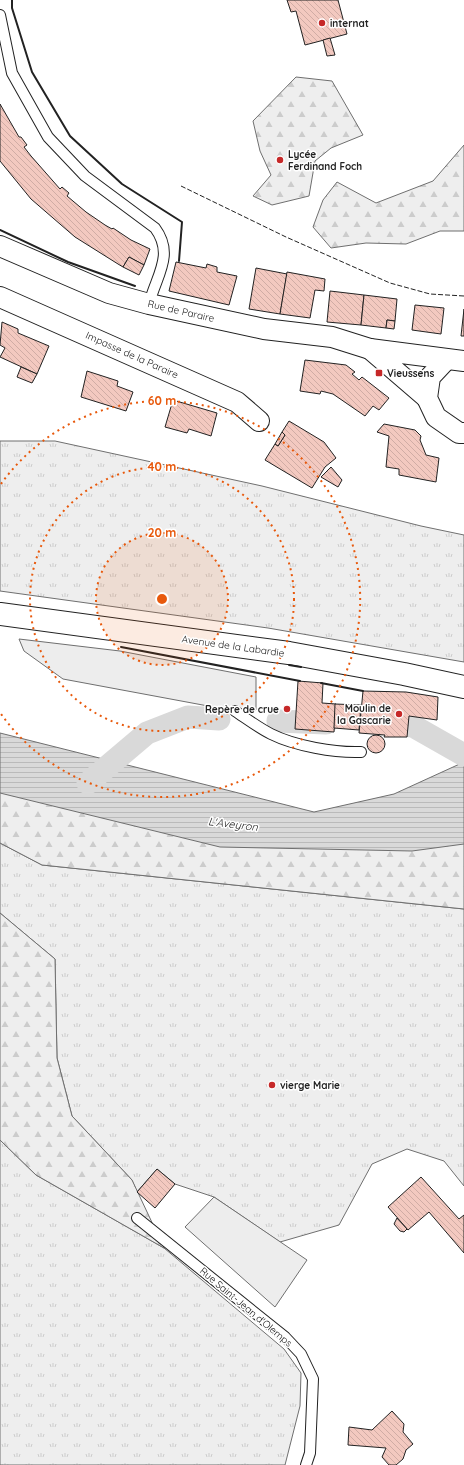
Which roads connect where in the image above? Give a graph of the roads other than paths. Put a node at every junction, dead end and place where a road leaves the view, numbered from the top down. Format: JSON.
{"nodes":[{"id":1,"x":0,"y":15,"type":"edge"},
{"id":2,"x":0,"y":246,"type":"edge"},
{"id":3,"x":0,"y":297,"type":"edge"},
{"id":4,"x":149,"y":304,"type":"junction"},
{"id":5,"x":370,"y":349,"type":"junction"},
{"id":6,"x":455,"y":360,"type":"edge"},
{"id":7,"x":427,"y":398,"type":"junction"},
{"id":8,"x":259,"y":421,"type":"dead end"},
{"id":9,"x":464,"y":434,"type":"edge"},
{"id":10,"x":0,"y":614,"type":"edge"},
{"id":11,"x":464,"y":687,"type":"edge"},
{"id":12,"x":235,"y":711,"type":"dead end"},
{"id":13,"x":361,"y":752,"type":"dead end"},
{"id":14,"x":138,"y":1218,"type":"dead end"},
{"id":15,"x":306,"y":1465,"type":"edge"}],
"edges":[{"from":1,"to":4,"type":"lane"},
{"from":2,"to":4,"type":"street","name":"Rue de Paraire"},
{"from":3,"to":8,"type":"street","name":"Impasse de la Paraire"},
{"from":4,"to":5,"type":"street","name":"Rue de Paraire"},
{"from":5,"to":6,"type":"street","name":"Rue de Paraire"},
{"from":5,"to":7,"type":"street","name":"Rue de Paraire"},
{"from":6,"to":7,"type":"street"},
{"from":7,"to":9,"type":"street"},
{"from":10,"to":11,"type":"street","name":"Avenue de la Labardie"},
{"from":12,"to":13,"type":"lane"},
{"from":14,"to":15,"type":"lane","name":"Rue Saint-Jean d'Olemps"}]}
